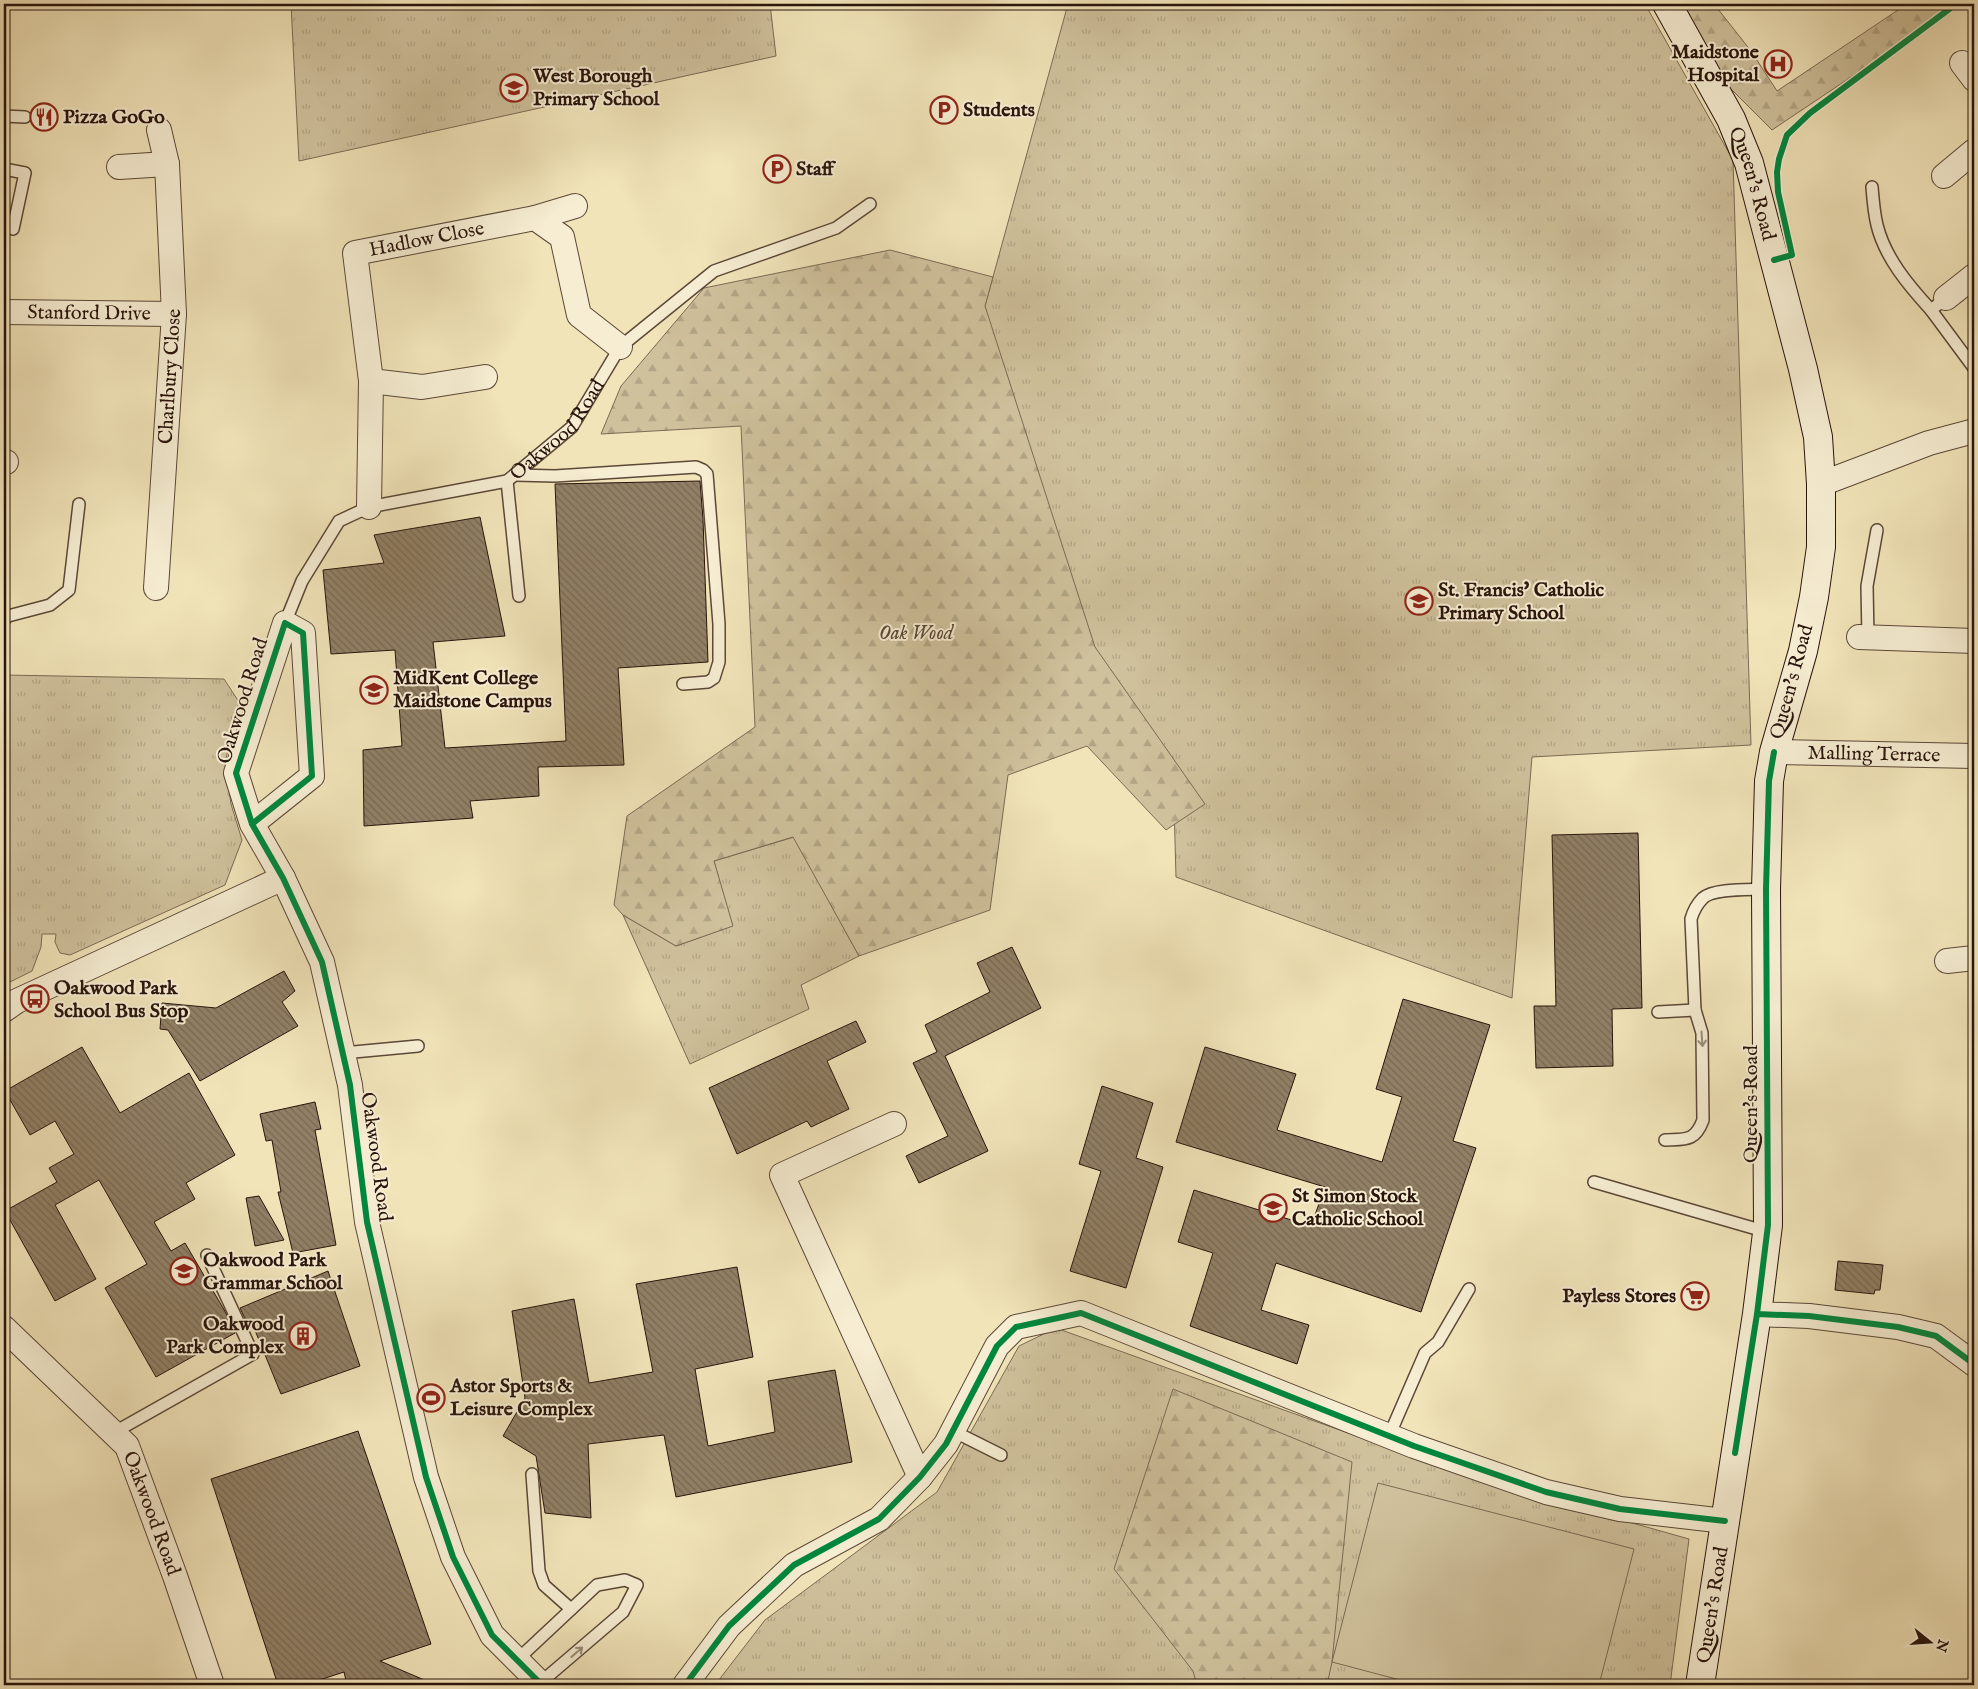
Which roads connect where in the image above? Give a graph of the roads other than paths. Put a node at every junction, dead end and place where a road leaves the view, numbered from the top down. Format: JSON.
{"nodes":[{"id":1,"x":1666,"y":4,"type":"edge"},
{"id":2,"x":4,"y":116,"type":"edge"},
{"id":3,"x":25,"y":117,"type":"dead end"},
{"id":4,"x":159,"y":130,"type":"dead end"},
{"id":5,"x":1973,"y":156,"type":"edge"},
{"id":6,"x":167,"y":164,"type":"junction"},
{"id":7,"x":119,"y":166,"type":"dead end"},
{"id":8,"x":4,"y":169,"type":"edge"},
{"id":9,"x":1944,"y":176,"type":"dead end"},
{"id":10,"x":1872,"y":187,"type":"dead end"},
{"id":11,"x":870,"y":204,"type":"dead end"},
{"id":12,"x":575,"y":206,"type":"dead end"},
{"id":13,"x":535,"y":218,"type":"junction"},
{"id":14,"x":4,"y":227,"type":"edge"},
{"id":15,"x":1974,"y":276,"type":"edge"},
{"id":16,"x":1939,"y":304,"type":"junction"},
{"id":17,"x":4,"y":312,"type":"edge"},
{"id":18,"x":174,"y":314,"type":"junction"},
{"id":19,"x":620,"y":347,"type":"junction"},
{"id":20,"x":1974,"y":368,"type":"edge"},
{"id":21,"x":485,"y":377,"type":"dead end"},
{"id":22,"x":371,"y":381,"type":"junction"},
{"id":23,"x":1974,"y":431,"type":"edge"},
{"id":24,"x":511,"y":478,"type":"junction"},
{"id":25,"x":1820,"y":484,"type":"junction"},
{"id":26,"x":79,"y":504,"type":"dead end"},
{"id":27,"x":368,"y":507,"type":"junction"},
{"id":28,"x":1877,"y":530,"type":"dead end"},
{"id":29,"x":156,"y":588,"type":"dead end"},
{"id":30,"x":519,"y":596,"type":"dead end"},
{"id":31,"x":4,"y":620,"type":"edge"},
{"id":32,"x":285,"y":623,"type":"junction"},
{"id":33,"x":1864,"y":638,"type":"joint"},
{"id":34,"x":1974,"y":641,"type":"edge"},
{"id":35,"x":683,"y":684,"type":"dead end"},
{"id":36,"x":1774,"y":752,"type":"junction"},
{"id":37,"x":1974,"y":756,"type":"edge"},
{"id":38,"x":252,"y":824,"type":"junction"},
{"id":39,"x":283,"y":878,"type":"junction"},
{"id":40,"x":1766,"y":889,"type":"junction"},
{"id":41,"x":1974,"y":958,"type":"edge"},
{"id":42,"x":1947,"y":961,"type":"dead end"},
{"id":43,"x":4,"y":1010,"type":"edge"},
{"id":44,"x":1695,"y":1010,"type":"junction"},
{"id":45,"x":1658,"y":1012,"type":"dead end"},
{"id":46,"x":418,"y":1046,"type":"dead end"},
{"id":47,"x":342,"y":1053,"type":"junction"},
{"id":48,"x":894,"y":1124,"type":"dead end"},
{"id":49,"x":1665,"y":1140,"type":"dead end"},
{"id":50,"x":1594,"y":1182,"type":"dead end"},
{"id":51,"x":1767,"y":1232,"type":"junction"},
{"id":52,"x":207,"y":1255,"type":"dead end"},
{"id":53,"x":1469,"y":1289,"type":"dead end"},
{"id":54,"x":1758,"y":1314,"type":"junction"},
{"id":55,"x":4,"y":1328,"type":"edge"},
{"id":56,"x":1974,"y":1364,"type":"edge"},
{"id":57,"x":953,"y":1431,"type":"junction"},
{"id":58,"x":113,"y":1433,"type":"junction"},
{"id":59,"x":1389,"y":1436,"type":"junction"},
{"id":60,"x":1001,"y":1455,"type":"dead end"},
{"id":61,"x":532,"y":1474,"type":"dead end"},
{"id":62,"x":920,"y":1477,"type":"junction"},
{"id":63,"x":1726,"y":1521,"type":"junction"},
{"id":64,"x":571,"y":1609,"type":"junction"},
{"id":65,"x":517,"y":1660,"type":"junction"},
{"id":66,"x":541,"y":1684,"type":"edge"},
{"id":67,"x":212,"y":1685,"type":"edge"},
{"id":68,"x":684,"y":1685,"type":"edge"},
{"id":69,"x":1700,"y":1685,"type":"edge"}],
"edges":[{"from":1,"to":25,"type":"street","name":"Queen's Road"},
{"from":2,"to":3,"type":"lane"},
{"from":4,"to":6,"type":"street","name":"Charlbury Close"},
{"from":5,"to":9,"type":"street"},
{"from":6,"to":7,"type":"street"},
{"from":6,"to":18,"type":"street","name":"Charlbury Close"},
{"from":8,"to":14,"type":"lane"},
{"from":10,"to":16,"type":"lane"},
{"from":11,"to":19,"type":"lane","name":"Oakwood Road"},
{"from":12,"to":13,"type":"street","name":"Hadlow Close"},
{"from":13,"to":19,"type":"street"},
{"from":13,"to":22,"type":"street","name":"Hadlow Close"},
{"from":15,"to":16,"type":"street"},
{"from":16,"to":20,"type":"lane"},
{"from":17,"to":18,"type":"street","name":"Stanford Drive"},
{"from":18,"to":29,"type":"street","name":"Charlbury Close"},
{"from":19,"to":24,"type":"lane","name":"Oakwood Road"},
{"from":21,"to":22,"type":"street"},
{"from":22,"to":27,"type":"street","name":"Hadlow Close"},
{"from":23,"to":25,"type":"street"},
{"from":24,"to":27,"type":"lane","name":"Oakwood Road"},
{"from":24,"to":30,"type":"lane"},
{"from":24,"to":35,"type":"lane"},
{"from":25,"to":36,"type":"street","name":"Queen's Road"},
{"from":26,"to":31,"type":"lane"},
{"from":27,"to":32,"type":"lane","name":"Oakwood Road"},
{"from":28,"to":33,"type":"lane"},
{"from":32,"to":38,"type":"street","name":"Oakwood Road"},
{"from":32,"to":38,"type":"street"},
{"from":33,"to":34,"type":"street"},
{"from":36,"to":37,"type":"street","name":"Malling Terrace"},
{"from":36,"to":40,"type":"street","name":"Queen's Road"},
{"from":38,"to":39,"type":"street","name":"Oakwood Road"},
{"from":39,"to":43,"type":"street"},
{"from":39,"to":47,"type":"street","name":"Oakwood Road"},
{"from":40,"to":44,"type":"lane"},
{"from":40,"to":51,"type":"street","name":"Queen's Road"},
{"from":41,"to":42,"type":"street"},
{"from":44,"to":45,"type":"lane"},
{"from":44,"to":49,"type":"lane","one_way":true},
{"from":46,"to":47,"type":"lane"},
{"from":47,"to":65,"type":"street","name":"Oakwood Road"},
{"from":48,"to":62,"type":"street"},
{"from":50,"to":51,"type":"lane"},
{"from":51,"to":54,"type":"street","name":"Queen's Road"},
{"from":52,"to":58,"type":"lane"},
{"from":53,"to":59,"type":"lane"},
{"from":54,"to":56,"type":"street"},
{"from":54,"to":63,"type":"street","name":"Queen's Road"},
{"from":55,"to":58,"type":"street","name":"Oakwood Road"},
{"from":57,"to":59,"type":"street"},
{"from":57,"to":60,"type":"lane"},
{"from":57,"to":62,"type":"street"},
{"from":58,"to":67,"type":"street","name":"Oakwood Road"},
{"from":59,"to":63,"type":"street"},
{"from":61,"to":64,"type":"lane"},
{"from":62,"to":68,"type":"street"},
{"from":63,"to":69,"type":"street","name":"Queen's Road"},
{"from":64,"to":65,"type":"lane"},
{"from":66,"to":64,"type":"lane","one_way":true},
{"from":65,"to":66,"type":"street","name":"Oakwood Road"}]}
